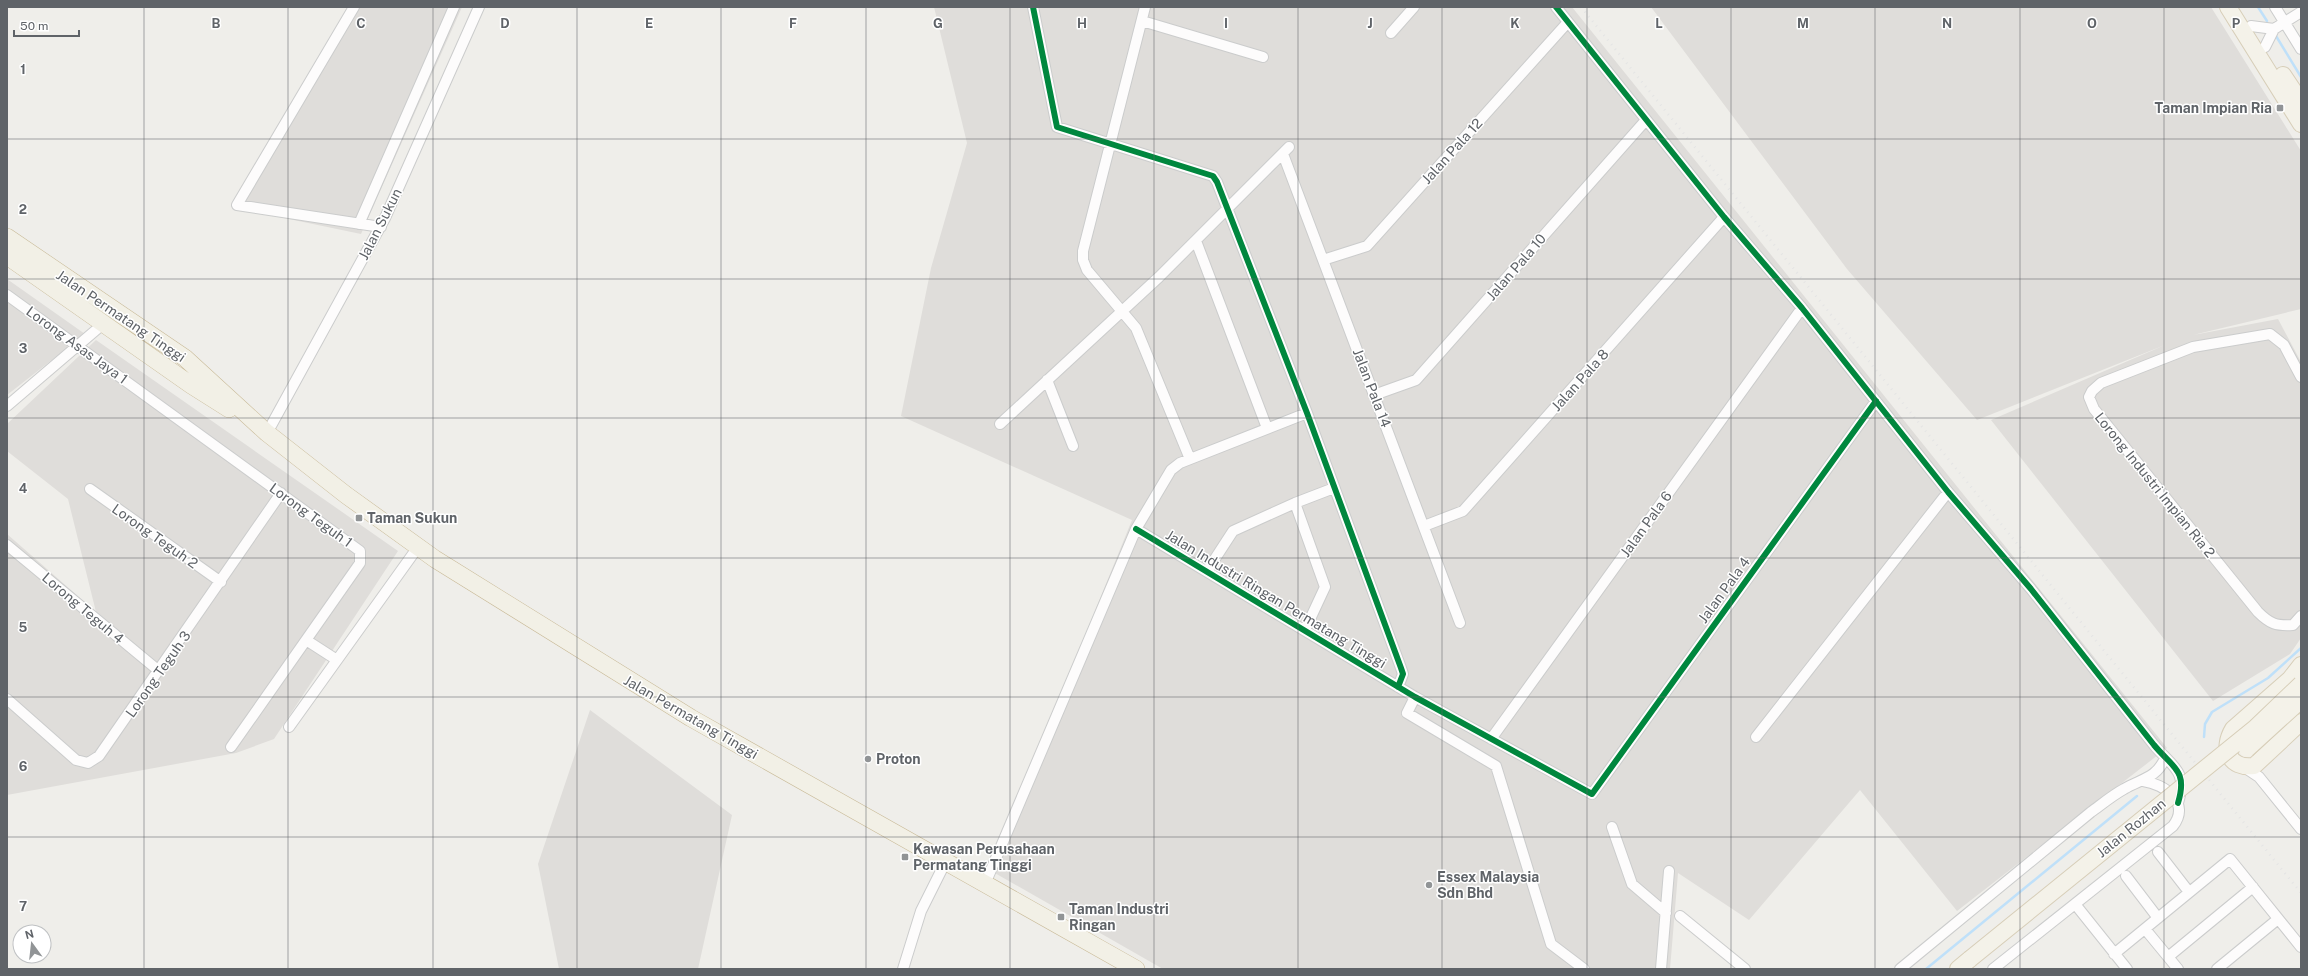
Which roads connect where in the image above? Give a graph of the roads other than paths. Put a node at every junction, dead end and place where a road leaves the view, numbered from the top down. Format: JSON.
{"nodes":[{"id":1,"x":354,"y":7,"type":"edge"},
{"id":2,"x":454,"y":7,"type":"edge"},
{"id":3,"x":479,"y":7,"type":"edge"},
{"id":4,"x":1033,"y":7,"type":"edge"},
{"id":5,"x":1145,"y":7,"type":"edge"},
{"id":6,"x":1414,"y":7,"type":"edge"},
{"id":7,"x":1556,"y":7,"type":"edge"},
{"id":8,"x":2228,"y":7,"type":"edge"},
{"id":9,"x":2239,"y":7,"type":"edge"},
{"id":10,"x":2275,"y":7,"type":"edge"},
{"id":11,"x":2301,"y":12,"type":"edge"},
{"id":12,"x":1142,"y":21,"type":"junction"},
{"id":13,"x":1568,"y":22,"type":"junction"},
{"id":14,"x":2285,"y":22,"type":"junction"},
{"id":15,"x":2251,"y":26,"type":"junction"},
{"id":16,"x":2274,"y":29,"type":"junction"},
{"id":17,"x":1391,"y":33,"type":"dead end"},
{"id":18,"x":2265,"y":47,"type":"junction"},
{"id":19,"x":2301,"y":49,"type":"edge"},
{"id":20,"x":1263,"y":57,"type":"dead end"},
{"id":21,"x":2301,"y":102,"type":"edge"},
{"id":22,"x":1646,"y":120,"type":"junction"},
{"id":23,"x":2301,"y":124,"type":"edge"},
{"id":24,"x":1111,"y":143,"type":"junction"},
{"id":25,"x":1227,"y":209,"type":"junction"},
{"id":26,"x":1724,"y":217,"type":"junction"},
{"id":27,"x":360,"y":224,"type":"junction"},
{"id":28,"x":381,"y":227,"type":"junction"},
{"id":29,"x":7,"y":237,"type":"edge"},
{"id":30,"x":1196,"y":241,"type":"junction"},
{"id":31,"x":7,"y":256,"type":"edge"},
{"id":32,"x":1323,"y":260,"type":"junction"},
{"id":33,"x":7,"y":295,"type":"edge"},
{"id":34,"x":1802,"y":308,"type":"junction"},
{"id":35,"x":1122,"y":311,"type":"junction"},
{"id":36,"x":103,"y":324,"type":"junction"},
{"id":37,"x":141,"y":326,"type":"junction"},
{"id":38,"x":79,"y":346,"type":"junction"},
{"id":39,"x":2301,"y":377,"type":"edge"},
{"id":40,"x":1047,"y":380,"type":"junction"},
{"id":41,"x":1374,"y":395,"type":"junction"},
{"id":42,"x":147,"y":396,"type":"joint"},
{"id":43,"x":1876,"y":401,"type":"junction"},
{"id":44,"x":8,"y":404,"type":"edge"},
{"id":45,"x":1306,"y":413,"type":"junction"},
{"id":46,"x":1000,"y":424,"type":"dead end"},
{"id":47,"x":1267,"y":428,"type":"junction"},
{"id":48,"x":267,"y":433,"type":"junction"},
{"id":49,"x":1073,"y":446,"type":"dead end"},
{"id":50,"x":1190,"y":459,"type":"junction"},
{"id":51,"x":1334,"y":488,"type":"junction"},
{"id":52,"x":90,"y":489,"type":"dead end"},
{"id":53,"x":1948,"y":492,"type":"junction"},
{"id":54,"x":281,"y":494,"type":"junction"},
{"id":55,"x":1295,"y":503,"type":"junction"},
{"id":56,"x":1424,"y":526,"type":"junction"},
{"id":57,"x":1136,"y":529,"type":"junction"},
{"id":58,"x":7,"y":546,"type":"edge"},
{"id":59,"x":418,"y":547,"type":"junction"},
{"id":60,"x":1207,"y":571,"type":"junction"},
{"id":61,"x":221,"y":582,"type":"junction"},
{"id":62,"x":2301,"y":616,"type":"edge"},
{"id":63,"x":1460,"y":623,"type":"dead end"},
{"id":64,"x":1305,"y":630,"type":"junction"},
{"id":65,"x":306,"y":640,"type":"junction"},
{"id":66,"x":337,"y":660,"type":"junction"},
{"id":67,"x":2301,"y":665,"type":"edge"},
{"id":68,"x":159,"y":671,"type":"junction"},
{"id":69,"x":2301,"y":684,"type":"edge"},
{"id":70,"x":1398,"y":686,"type":"junction"},
{"id":71,"x":1415,"y":697,"type":"junction"},
{"id":72,"x":7,"y":700,"type":"edge"},
{"id":73,"x":2301,"y":700,"type":"edge"},
{"id":74,"x":2301,"y":722,"type":"edge"},
{"id":75,"x":289,"y":728,"type":"dead end"},
{"id":76,"x":1756,"y":737,"type":"dead end"},
{"id":77,"x":1491,"y":739,"type":"junction"},
{"id":78,"x":231,"y":747,"type":"dead end"},
{"id":79,"x":2165,"y":758,"type":"junction"},
{"id":80,"x":2244,"y":767,"type":"junction"},
{"id":81,"x":2143,"y":781,"type":"junction"},
{"id":82,"x":2161,"y":785,"type":"junction"},
{"id":83,"x":1592,"y":794,"type":"joint"},
{"id":84,"x":2178,"y":803,"type":"junction"},
{"id":85,"x":1612,"y":827,"type":"dead end"},
{"id":86,"x":2301,"y":829,"type":"edge"},
{"id":87,"x":2158,"y":852,"type":"dead end"},
{"id":88,"x":946,"y":861,"type":"junction"},
{"id":89,"x":1669,"y":871,"type":"dead end"},
{"id":90,"x":2126,"y":876,"type":"dead end"},
{"id":91,"x":985,"y":884,"type":"junction"},
{"id":92,"x":2253,"y":887,"type":"junction"},
{"id":93,"x":2189,"y":892,"type":"junction"},
{"id":94,"x":2075,"y":904,"type":"junction"},
{"id":95,"x":1666,"y":913,"type":"junction"},
{"id":96,"x":1680,"y":916,"type":"dead end"},
{"id":97,"x":2158,"y":918,"type":"junction"},
{"id":98,"x":2278,"y":919,"type":"junction"},
{"id":99,"x":2145,"y":929,"type":"junction"},
{"id":100,"x":2301,"y":948,"type":"edge"},
{"id":101,"x":2114,"y":954,"type":"junction"},
{"id":102,"x":2168,"y":957,"type":"junction"},
{"id":103,"x":1968,"y":966,"type":"edge"},
{"id":104,"x":2220,"y":968,"type":"edge"},
{"id":105,"x":903,"y":969,"type":"edge"},
{"id":106,"x":1136,"y":969,"type":"edge"},
{"id":107,"x":1584,"y":969,"type":"edge"},
{"id":108,"x":1661,"y":969,"type":"edge"},
{"id":109,"x":1745,"y":969,"type":"edge"},
{"id":110,"x":1900,"y":969,"type":"edge"},
{"id":111,"x":1993,"y":969,"type":"edge"},
{"id":112,"x":2126,"y":969,"type":"edge"},
{"id":113,"x":2178,"y":969,"type":"edge"}],
"edges":[{"from":1,"to":27,"type":"street"},
{"from":2,"to":27,"type":"street"},
{"from":3,"to":28,"type":"street","name":"Jalan Sukun"},
{"from":4,"to":24,"type":"street"},
{"from":5,"to":12,"type":"street"},
{"from":6,"to":17,"type":"street"},
{"from":7,"to":13,"type":"street"},
{"from":8,"to":23,"type":"main road"},
{"from":9,"to":15,"type":"main road"},
{"from":10,"to":14,"type":"street"},
{"from":11,"to":14,"type":"street"},
{"from":12,"to":20,"type":"street"},
{"from":12,"to":24,"type":"street"},
{"from":13,"to":22,"type":"street"},
{"from":13,"to":32,"type":"street","name":"Jalan Pala 12"},
{"from":14,"to":16,"type":"street"},
{"from":14,"to":19,"type":"street"},
{"from":15,"to":16,"type":"street"},
{"from":15,"to":18,"type":"main road"},
{"from":16,"to":18,"type":"street"},
{"from":18,"to":21,"type":"main road"},
{"from":22,"to":26,"type":"street"},
{"from":22,"to":41,"type":"street","name":"Jalan Pala 10"},
{"from":24,"to":25,"type":"street"},
{"from":24,"to":35,"type":"street"},
{"from":25,"to":30,"type":"street"},
{"from":25,"to":32,"type":"street","name":"Jalan Pala 14"},
{"from":25,"to":45,"type":"street"},
{"from":26,"to":34,"type":"street"},
{"from":26,"to":56,"type":"street","name":"Jalan Pala 8"},
{"from":27,"to":28,"type":"street"},
{"from":28,"to":48,"type":"street","name":"Jalan Sukun"},
{"from":29,"to":37,"type":"highway","name":"Jalan Permatang Tinggi"},
{"from":30,"to":35,"type":"street"},
{"from":30,"to":47,"type":"street"},
{"from":31,"to":36,"type":"highway","name":"Jalan Permatang Tinggi"},
{"from":32,"to":41,"type":"street","name":"Jalan Pala 14"},
{"from":33,"to":38,"type":"street","name":"Lorong Asas Jaya 1"},
{"from":34,"to":43,"type":"street"},
{"from":34,"to":77,"type":"street","name":"Jalan Pala 6"},
{"from":35,"to":40,"type":"street"},
{"from":35,"to":50,"type":"street"},
{"from":36,"to":37,"type":"highway"},
{"from":36,"to":38,"type":"street"},
{"from":36,"to":48,"type":"highway","name":"Jalan Permatang Tinggi"},
{"from":37,"to":48,"type":"highway","name":"Jalan Permatang Tinggi"},
{"from":38,"to":42,"type":"street","name":"Lorong Asas Jaya 1"},
{"from":38,"to":44,"type":"street"},
{"from":39,"to":62,"type":"street","name":"Lorong Industri Impian Ria 2"},
{"from":40,"to":46,"type":"street"},
{"from":40,"to":49,"type":"street"},
{"from":41,"to":56,"type":"street","name":"Jalan Pala 14"},
{"from":42,"to":54,"type":"street","name":"Lorong Teguh 1"},
{"from":43,"to":53,"type":"street"},
{"from":43,"to":83,"type":"street","name":"Jalan Pala 4"},
{"from":45,"to":47,"type":"street"},
{"from":45,"to":51,"type":"street"},
{"from":47,"to":50,"type":"street"},
{"from":48,"to":59,"type":"highway","name":"Jalan Permatang Tinggi"},
{"from":50,"to":57,"type":"street"},
{"from":51,"to":55,"type":"street"},
{"from":51,"to":70,"type":"street"},
{"from":52,"to":61,"type":"street","name":"Lorong Teguh 2"},
{"from":53,"to":76,"type":"street"},
{"from":53,"to":79,"type":"street"},
{"from":54,"to":61,"type":"street","name":"Lorong Teguh 3"},
{"from":54,"to":65,"type":"street","name":"Lorong Teguh 1"},
{"from":55,"to":60,"type":"street"},
{"from":55,"to":64,"type":"street"},
{"from":56,"to":63,"type":"street","name":"Jalan Pala 14"},
{"from":57,"to":60,"type":"street","name":"Jalan Industri Ringan Permatang Tinggi"},
{"from":57,"to":91,"type":"street"},
{"from":58,"to":68,"type":"street","name":"Lorong Teguh 4"},
{"from":59,"to":66,"type":"street"},
{"from":59,"to":88,"type":"highway","name":"Jalan Permatang Tinggi"},
{"from":60,"to":64,"type":"street","name":"Jalan Industri Ringan Permatang Tinggi"},
{"from":61,"to":68,"type":"street","name":"Lorong Teguh 3"},
{"from":64,"to":70,"type":"street","name":"Jalan Industri Ringan Permatang Tinggi"},
{"from":65,"to":66,"type":"street"},
{"from":65,"to":78,"type":"street","name":"Lorong Teguh 1"},
{"from":66,"to":75,"type":"street"},
{"from":67,"to":80,"type":"main road"},
{"from":68,"to":72,"type":"street","name":"Lorong Teguh 3"},
{"from":69,"to":103,"type":"main road","name":"Jalan Rozhan","bridge":true},
{"from":70,"to":71,"type":"street","name":"Jalan Industri Ringan Permatang Tinggi"},
{"from":71,"to":77,"type":"street","name":"Jalan Industri Ringan Permatang Tinggi"},
{"from":71,"to":107,"type":"street"},
{"from":73,"to":103,"type":"main road","name":"Jalan Rozhan","bridge":true},
{"from":74,"to":80,"type":"main road"},
{"from":77,"to":83,"type":"street","name":"Jalan Industri Ringan Permatang Tinggi"},
{"from":79,"to":81,"type":"street"},
{"from":79,"to":82,"type":"street"},
{"from":79,"to":84,"type":"street"},
{"from":80,"to":86,"type":"street"},
{"from":81,"to":82,"type":"street"},
{"from":81,"to":110,"type":"street"},
{"from":82,"to":84,"type":"street"},
{"from":84,"to":94,"type":"street"},
{"from":85,"to":95,"type":"street"},
{"from":87,"to":93,"type":"street"},
{"from":88,"to":91,"type":"highway","name":"Jalan Permatang Tinggi"},
{"from":88,"to":105,"type":"street"},
{"from":89,"to":95,"type":"street"},
{"from":90,"to":97,"type":"street"},
{"from":91,"to":106,"type":"highway","name":"Jalan Permatang Tinggi"},
{"from":92,"to":93,"type":"street"},
{"from":92,"to":98,"type":"street"},
{"from":92,"to":102,"type":"street"},
{"from":93,"to":97,"type":"street"},
{"from":94,"to":101,"type":"street"},
{"from":94,"to":111,"type":"street"},
{"from":95,"to":108,"type":"street"},
{"from":96,"to":109,"type":"street"},
{"from":97,"to":99,"type":"street"},
{"from":98,"to":100,"type":"street"},
{"from":98,"to":104,"type":"street"},
{"from":99,"to":101,"type":"street"},
{"from":99,"to":102,"type":"street"},
{"from":101,"to":112,"type":"street"},
{"from":102,"to":113,"type":"street"}]}
